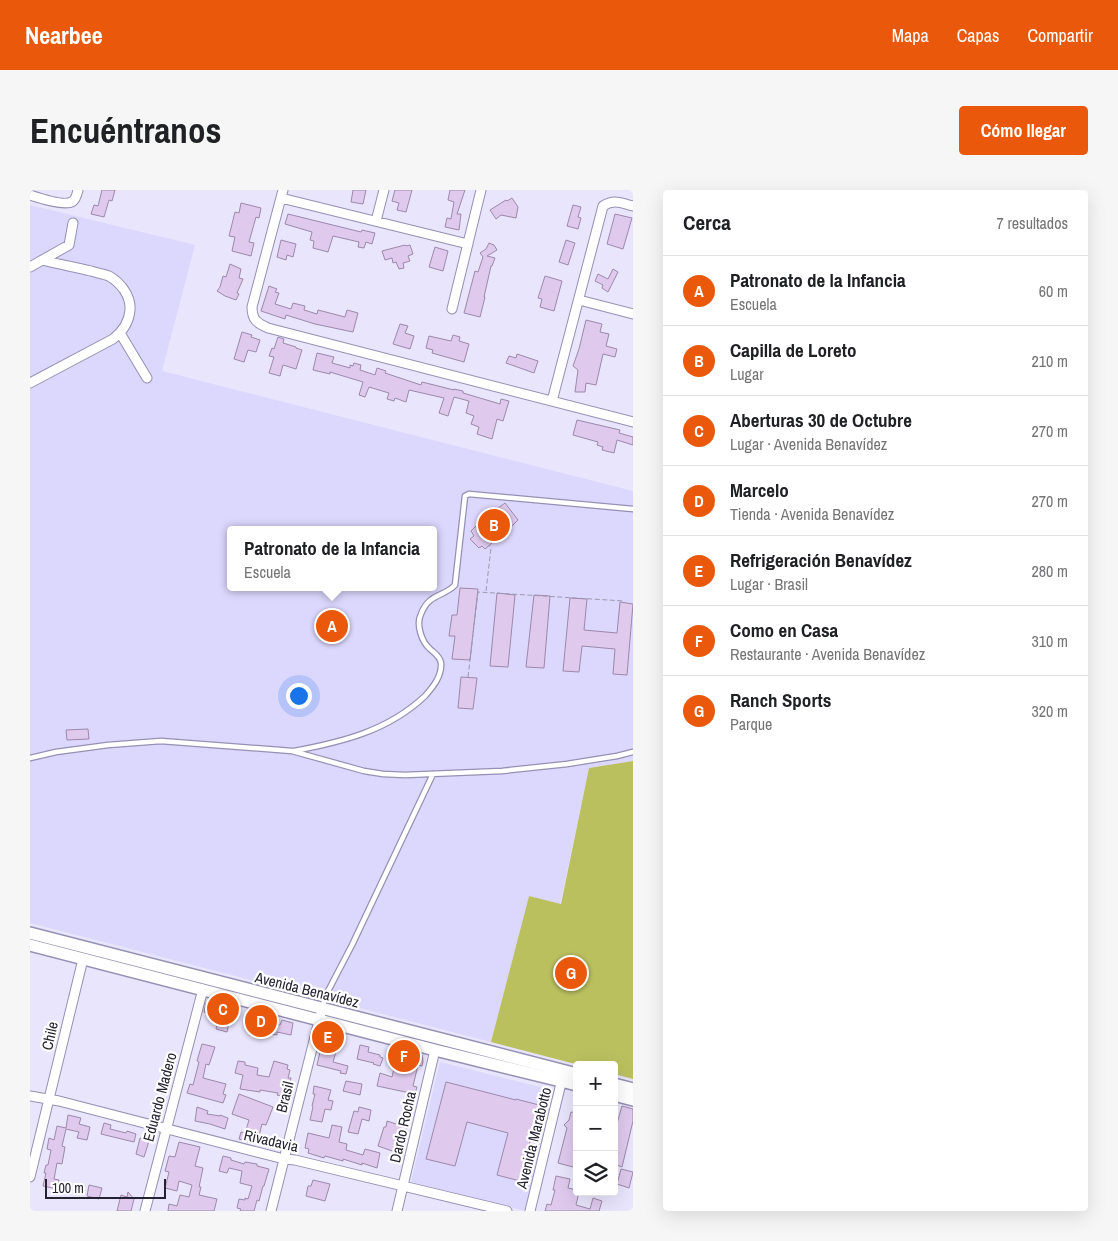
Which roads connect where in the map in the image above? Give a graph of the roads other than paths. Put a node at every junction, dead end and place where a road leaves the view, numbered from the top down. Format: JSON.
{"nodes":[{"id":1,"x":78,"y":190,"type":"edge"},
{"id":2,"x":384,"y":190,"type":"edge"},
{"id":3,"x":481,"y":190,"type":"edge"},
{"id":4,"x":282,"y":194,"type":"edge"},
{"id":5,"x":30,"y":195,"type":"edge"},
{"id":6,"x":633,"y":206,"type":"edge"},
{"id":7,"x":376,"y":221,"type":"junction"},
{"id":8,"x":73,"y":223,"type":"dead end"},
{"id":9,"x":468,"y":244,"type":"junction"},
{"id":10,"x":69,"y":245,"type":"junction"},
{"id":11,"x":42,"y":260,"type":"junction"},
{"id":12,"x":72,"y":266,"type":"junction"},
{"id":13,"x":30,"y":267,"type":"edge"},
{"id":14,"x":579,"y":300,"type":"junction"},
{"id":15,"x":452,"y":309,"type":"dead end"},
{"id":16,"x":633,"y":314,"type":"edge"},
{"id":17,"x":120,"y":333,"type":"junction"},
{"id":18,"x":147,"y":378,"type":"dead end"},
{"id":19,"x":30,"y":383,"type":"edge"},
{"id":20,"x":552,"y":401,"type":"junction"},
{"id":21,"x":633,"y":422,"type":"edge"},
{"id":22,"x":633,"y":509,"type":"edge"},
{"id":23,"x":292,"y":751,"type":"junction"},
{"id":24,"x":633,"y":752,"type":"edge"},
{"id":25,"x":30,"y":758,"type":"edge"},
{"id":26,"x":433,"y":774,"type":"junction"},
{"id":27,"x":30,"y":934,"type":"edge"},
{"id":28,"x":30,"y":945,"type":"edge"},
{"id":29,"x":83,"y":959,"type":"junction"},
{"id":30,"x":203,"y":989,"type":"junction"},
{"id":31,"x":320,"y":1014,"type":"junction"},
{"id":32,"x":435,"y":1050,"type":"junction"},
{"id":33,"x":573,"y":1075,"type":"edge"},
{"id":34,"x":563,"y":1076,"type":"junction"},
{"id":35,"x":573,"y":1082,"type":"edge"},
{"id":36,"x":618,"y":1085,"type":"edge"},
{"id":37,"x":633,"y":1088,"type":"edge"},
{"id":38,"x":30,"y":1096,"type":"edge"},
{"id":39,"x":618,"y":1096,"type":"edge"},
{"id":40,"x":49,"y":1100,"type":"junction"},
{"id":41,"x":633,"y":1100,"type":"edge"},
{"id":42,"x":166,"y":1128,"type":"junction"},
{"id":43,"x":284,"y":1159,"type":"junction"},
{"id":44,"x":30,"y":1177,"type":"edge"},
{"id":45,"x":403,"y":1187,"type":"junction"},
{"id":46,"x":144,"y":1211,"type":"edge"},
{"id":47,"x":271,"y":1211,"type":"edge"},
{"id":48,"x":397,"y":1211,"type":"edge"},
{"id":49,"x":507,"y":1211,"type":"edge"},
{"id":50,"x":530,"y":1211,"type":"edge"}],
"edges":[{"from":1,"to":5,"type":"street"},
{"from":2,"to":7,"type":"street"},
{"from":3,"to":9,"type":"street"},
{"from":4,"to":7,"type":"street"},
{"from":4,"to":20,"type":"street"},
{"from":6,"to":14,"type":"street"},
{"from":7,"to":9,"type":"street"},
{"from":8,"to":10,"type":"street"},
{"from":9,"to":15,"type":"street"},
{"from":10,"to":11,"type":"street"},
{"from":10,"to":12,"type":"street"},
{"from":11,"to":12,"type":"street"},
{"from":11,"to":13,"type":"street"},
{"from":12,"to":17,"type":"street"},
{"from":14,"to":16,"type":"street"},
{"from":14,"to":20,"type":"street"},
{"from":17,"to":18,"type":"street"},
{"from":17,"to":19,"type":"street"},
{"from":20,"to":21,"type":"street"},
{"from":22,"to":23,"type":"lane"},
{"from":23,"to":25,"type":"lane"},
{"from":23,"to":26,"type":"lane"},
{"from":24,"to":26,"type":"lane"},
{"from":26,"to":31,"type":"lane"},
{"from":27,"to":31,"type":"main road","name":"Avenida Benavídez"},
{"from":28,"to":29,"type":"main road","name":"Avenida Benavídez"},
{"from":29,"to":30,"type":"main road","name":"Avenida Benavídez"},
{"from":29,"to":40,"type":"street","name":"Chile"},
{"from":30,"to":31,"type":"main road","name":"Avenida Benavídez"},
{"from":30,"to":42,"type":"street","name":"Eduardo Madero"},
{"from":31,"to":32,"type":"main road","name":"Avenida Benavídez"},
{"from":31,"to":34,"type":"main road","name":"Avenida Benavídez"},
{"from":31,"to":43,"type":"street","name":"Brasil"},
{"from":32,"to":34,"type":"main road","name":"Avenida Benavídez"},
{"from":32,"to":45,"type":"street","name":"Dardo Rocha"},
{"from":33,"to":34,"type":"main road","name":"Avenida Benavídez"},
{"from":34,"to":35,"type":"main road","name":"Avenida Benavídez"},
{"from":34,"to":50,"type":"street","name":"Avenida Marabotto"},
{"from":36,"to":37,"type":"main road"},
{"from":38,"to":40,"type":"street","name":"Rivadavia"},
{"from":39,"to":41,"type":"main road"},
{"from":40,"to":42,"type":"street","name":"Rivadavia"},
{"from":40,"to":44,"type":"street","name":"Chile"},
{"from":42,"to":43,"type":"street","name":"Rivadavia"},
{"from":42,"to":46,"type":"street","name":"Eduardo Madero"},
{"from":43,"to":45,"type":"street","name":"Rivadavia"},
{"from":43,"to":47,"type":"street","name":"Brasil"},
{"from":45,"to":48,"type":"street","name":"Dardo Rocha"},
{"from":45,"to":49,"type":"street","name":"Rivadavia"}]}
